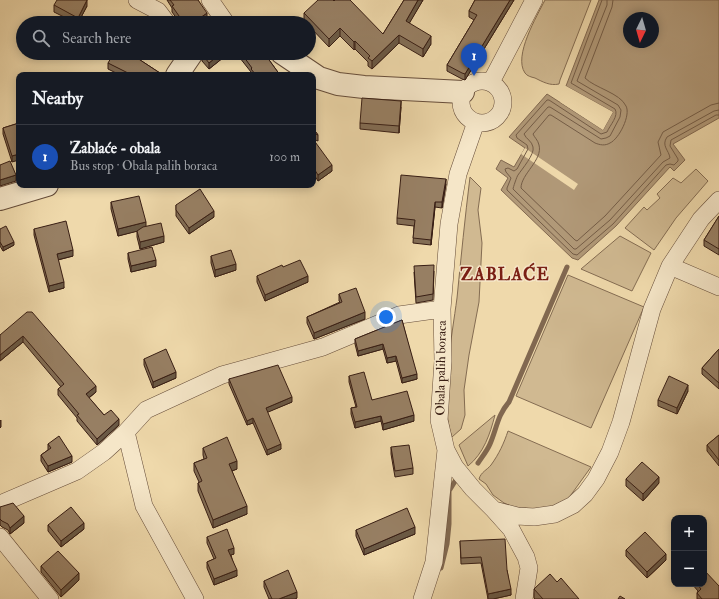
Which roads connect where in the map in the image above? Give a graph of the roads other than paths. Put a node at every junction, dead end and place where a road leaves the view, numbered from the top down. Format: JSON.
{"nodes":[{"id":1,"x":137,"y":0,"type":"edge"},
{"id":2,"x":210,"y":0,"type":"edge"},
{"id":3,"x":534,"y":0,"type":"edge"},
{"id":4,"x":162,"y":16,"type":"edge"},
{"id":5,"x":221,"y":16,"type":"edge"},
{"id":6,"x":292,"y":60,"type":"edge"},
{"id":7,"x":310,"y":72,"type":"edge"},
{"id":8,"x":316,"y":76,"type":"edge"},
{"id":9,"x":491,"y":82,"type":"junction"},
{"id":10,"x":463,"y":92,"type":"junction"},
{"id":11,"x":476,"y":122,"type":"junction"},
{"id":12,"x":37,"y":188,"type":"edge"},
{"id":13,"x":0,"y":199,"type":"edge"},
{"id":14,"x":719,"y":200,"type":"edge"},
{"id":15,"x":670,"y":266,"type":"junction"},
{"id":16,"x":719,"y":287,"type":"edge"},
{"id":17,"x":442,"y":309,"type":"junction"},
{"id":18,"x":126,"y":432,"type":"junction"},
{"id":19,"x":446,"y":450,"type":"junction"},
{"id":20,"x":0,"y":504,"type":"edge"},
{"id":21,"x":494,"y":510,"type":"junction"},
{"id":22,"x":0,"y":537,"type":"edge"},
{"id":23,"x":50,"y":599,"type":"edge"},
{"id":24,"x":195,"y":599,"type":"edge"},
{"id":25,"x":422,"y":599,"type":"edge"},
{"id":26,"x":524,"y":599,"type":"edge"}],
"edges":[{"from":1,"to":4,"type":"street"},
{"from":2,"to":5,"type":"street"},
{"from":3,"to":9,"type":"street"},
{"from":6,"to":7,"type":"street"},
{"from":8,"to":10,"type":"street"},
{"from":9,"to":10,"type":"street"},
{"from":9,"to":11,"type":"street"},
{"from":10,"to":11,"type":"street"},
{"from":11,"to":17,"type":"street","name":"Obala palih boraca"},
{"from":12,"to":13,"type":"street"},
{"from":14,"to":15,"type":"street","name":"Obala palih boraca"},
{"from":15,"to":16,"type":"street"},
{"from":15,"to":21,"type":"street","name":"Obala palih boraca"},
{"from":17,"to":18,"type":"street"},
{"from":17,"to":19,"type":"street","name":"Obala palih boraca"},
{"from":18,"to":20,"type":"street"},
{"from":18,"to":24,"type":"street"},
{"from":19,"to":21,"type":"street","name":"Obala palih boraca"},
{"from":19,"to":25,"type":"street"},
{"from":21,"to":26,"type":"street"},
{"from":22,"to":23,"type":"street"}]}
